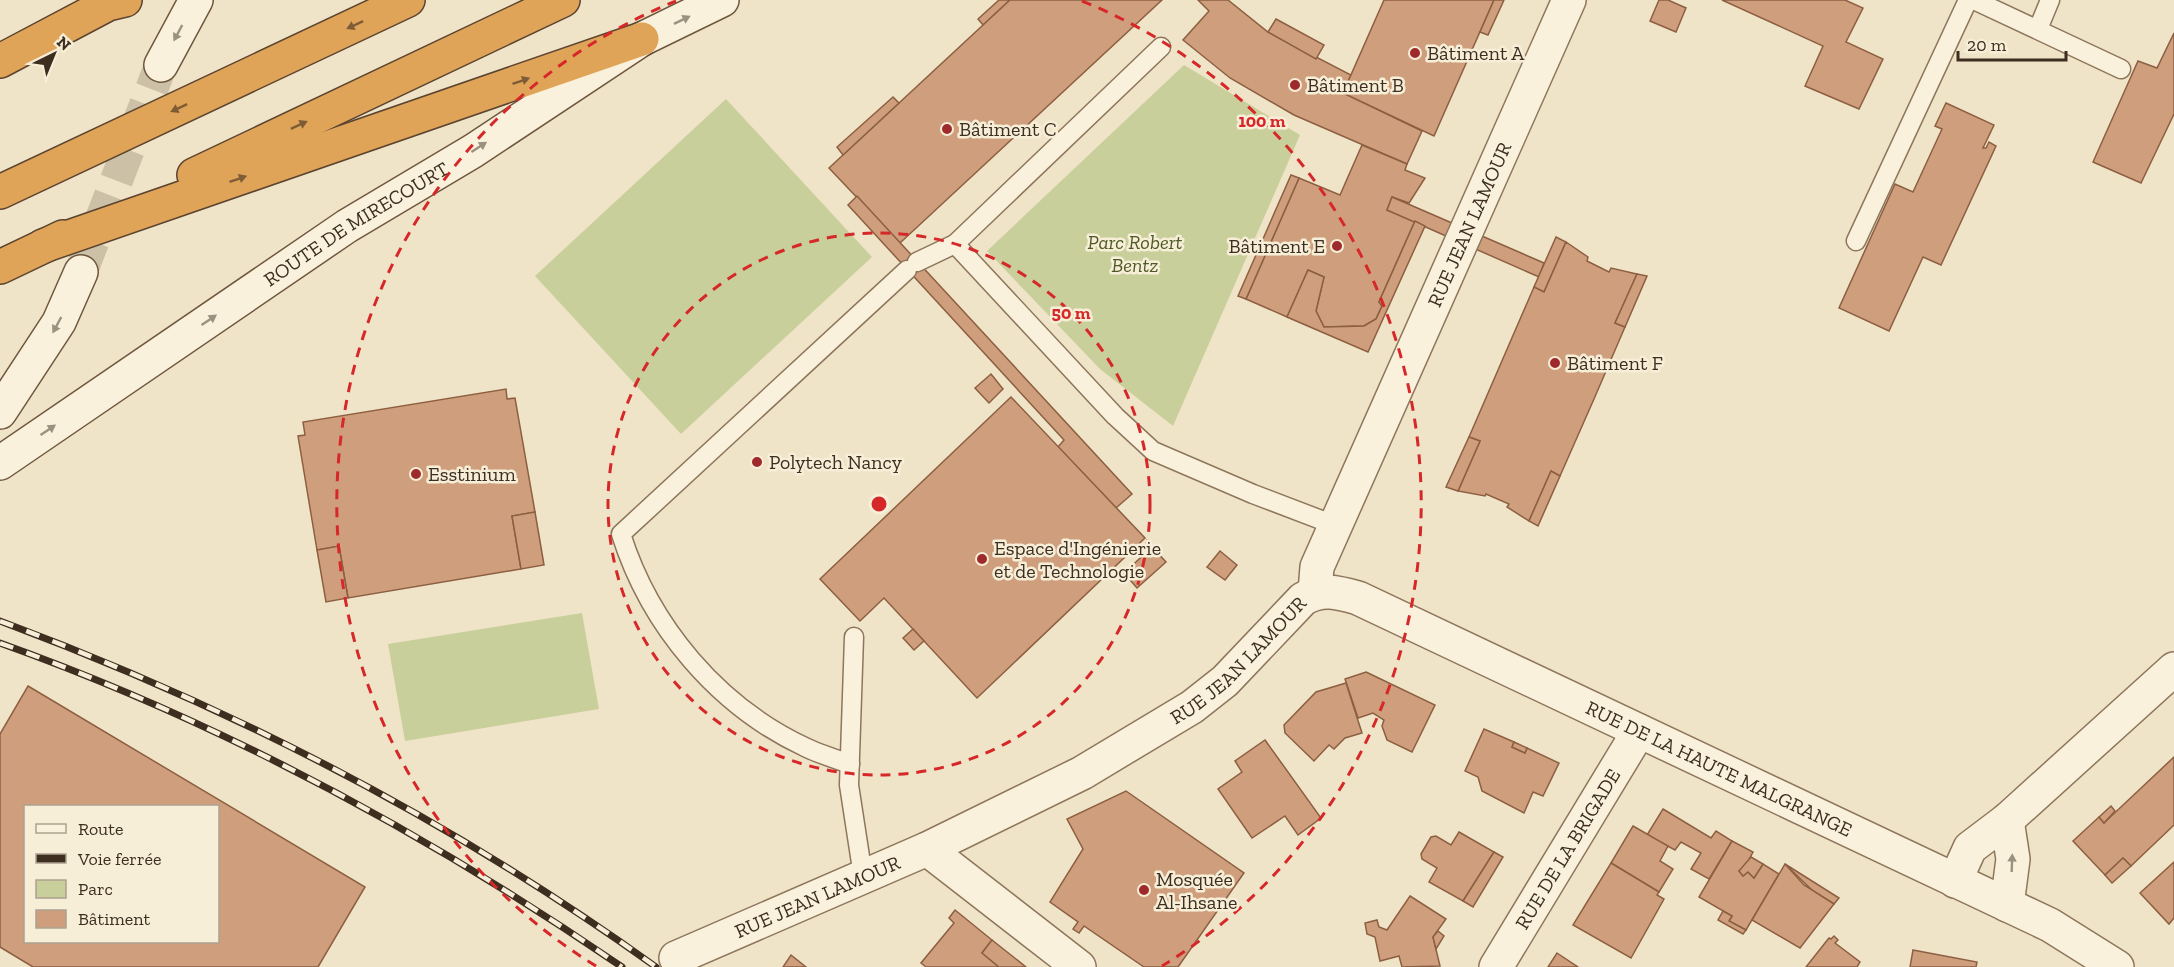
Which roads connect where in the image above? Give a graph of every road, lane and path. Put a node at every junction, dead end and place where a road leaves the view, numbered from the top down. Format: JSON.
{"nodes":[{"id":1,"x":125,"y":0,"type":"edge"},
{"id":2,"x":196,"y":0,"type":"edge"},
{"id":3,"x":408,"y":0,"type":"edge"},
{"id":4,"x":562,"y":0,"type":"edge"},
{"id":5,"x":722,"y":0,"type":"edge"},
{"id":6,"x":1569,"y":0,"type":"edge"},
{"id":7,"x":1968,"y":0,"type":"edge"},
{"id":8,"x":1974,"y":0,"type":"edge"},
{"id":9,"x":2050,"y":0,"type":"edge"},
{"id":10,"x":2038,"y":29,"type":"junction"},
{"id":11,"x":642,"y":39,"type":"junction"},
{"id":12,"x":1161,"y":47,"type":"dead end"},
{"id":13,"x":0,"y":61,"type":"edge"},
{"id":14,"x":161,"y":65,"type":"tunnel mouth"},
{"id":15,"x":2121,"y":69,"type":"dead end"},
{"id":16,"x":0,"y":192,"type":"edge"},
{"id":17,"x":1856,"y":241,"type":"dead end"},
{"id":18,"x":955,"y":244,"type":"junction"},
{"id":19,"x":43,"y":246,"type":"junction"},
{"id":20,"x":0,"y":267,"type":"edge"},
{"id":21,"x":81,"y":272,"type":"tunnel mouth"},
{"id":22,"x":0,"y":412,"type":"edge"},
{"id":23,"x":0,"y":463,"type":"edge"},
{"id":24,"x":1337,"y":526,"type":"junction"},
{"id":25,"x":1315,"y":592,"type":"junction"},
{"id":26,"x":854,"y":637,"type":"dead end"},
{"id":27,"x":2174,"y":669,"type":"edge"},
{"id":28,"x":1639,"y":731,"type":"junction"},
{"id":29,"x":850,"y":764,"type":"junction"},
{"id":30,"x":2007,"y":820,"type":"junction"},
{"id":31,"x":927,"y":849,"type":"junction"},
{"id":32,"x":862,"y":876,"type":"junction"},
{"id":33,"x":1954,"y":881,"type":"junction"},
{"id":34,"x":2007,"y":905,"type":"junction"},
{"id":35,"x":676,"y":958,"type":"dead end"},
{"id":36,"x":1079,"y":967,"type":"edge"},
{"id":37,"x":1496,"y":967,"type":"edge"},
{"id":38,"x":2117,"y":967,"type":"edge"}],
"edges":[{"from":1,"to":13,"type":"highway"},
{"from":2,"to":14,"type":"street","one_way":true},
{"from":3,"to":16,"type":"highway","one_way":true},
{"from":19,"to":4,"type":"highway","one_way":true},
{"from":11,"to":5,"type":"street","name":"ROUTE DE MIRECOURT","one_way":true},
{"from":6,"to":24,"type":"street","name":"RUE JEAN LAMOUR"},
{"from":7,"to":17,"type":"lane"},
{"from":8,"to":10,"type":"lane"},
{"from":9,"to":10,"type":"lane"},
{"from":10,"to":15,"type":"lane"},
{"from":19,"to":11,"type":"highway","one_way":true},
{"from":23,"to":11,"type":"street","name":"ROUTE DE MIRECOURT","one_way":true},
{"from":12,"to":18,"type":"lane"},
{"from":18,"to":24,"type":"lane"},
{"from":18,"to":29,"type":"lane"},
{"from":19,"to":20,"type":"highway"},
{"from":21,"to":22,"type":"street","one_way":true},
{"from":24,"to":25,"type":"street","name":"RUE JEAN LAMOUR"},
{"from":25,"to":28,"type":"street","name":"RUE DE LA HAUTE MALGRANGE"},
{"from":25,"to":31,"type":"street","name":"RUE JEAN LAMOUR"},
{"from":26,"to":29,"type":"lane"},
{"from":27,"to":30,"type":"street"},
{"from":28,"to":33,"type":"street","name":"RUE DE LA HAUTE MALGRANGE"},
{"from":28,"to":37,"type":"street","name":"RUE DE LA BRIGADE"},
{"from":29,"to":32,"type":"lane"},
{"from":30,"to":33,"type":"street"},
{"from":34,"to":30,"type":"street","one_way":true},
{"from":31,"to":32,"type":"street","name":"RUE JEAN LAMOUR"},
{"from":31,"to":36,"type":"street"},
{"from":32,"to":35,"type":"street","name":"RUE JEAN LAMOUR"},
{"from":33,"to":34,"type":"street","name":"RUE DE LA HAUTE MALGRANGE"},
{"from":34,"to":38,"type":"street","name":"RUE DE LA HAUTE MALGRANGE"}]}
